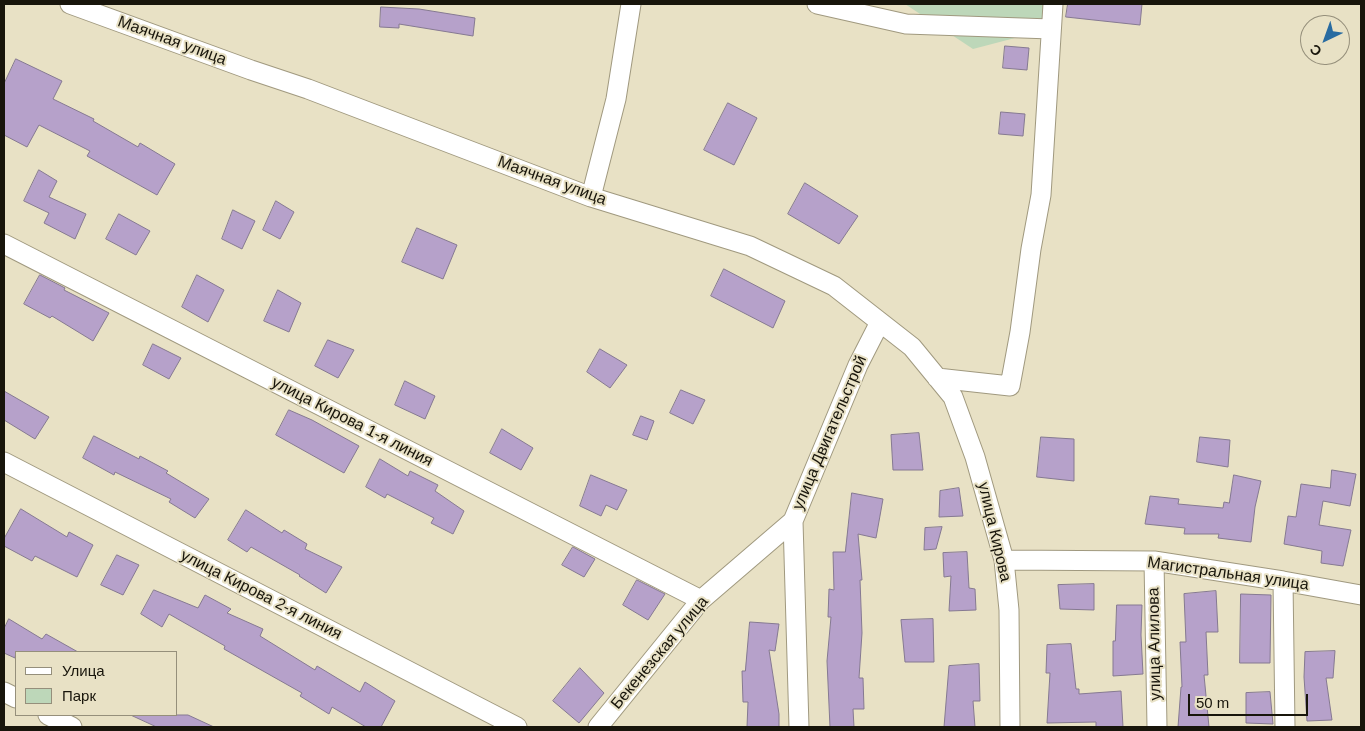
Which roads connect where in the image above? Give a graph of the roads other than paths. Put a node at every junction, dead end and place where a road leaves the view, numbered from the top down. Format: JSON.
{"nodes":[{"id":1,"x":70,"y":4,"type":"edge"},
{"id":2,"x":631,"y":4,"type":"edge"},
{"id":3,"x":817,"y":4,"type":"edge"},
{"id":4,"x":1053,"y":4,"type":"edge"},
{"id":5,"x":1051,"y":29,"type":"junction"},
{"id":6,"x":591,"y":197,"type":"junction"},
{"id":7,"x":4,"y":244,"type":"edge"},
{"id":8,"x":880,"y":322,"type":"junction"},
{"id":9,"x":937,"y":378,"type":"junction"},
{"id":10,"x":4,"y":462,"type":"edge"},
{"id":11,"x":793,"y":521,"type":"junction"},
{"id":12,"x":1004,"y":560,"type":"junction"},
{"id":13,"x":1154,"y":561,"type":"junction"},
{"id":14,"x":1283,"y":581,"type":"junction"},
{"id":15,"x":1361,"y":595,"type":"edge"},
{"id":16,"x":701,"y":600,"type":"junction"},
{"id":17,"x":50,"y":716,"type":"edge"},
{"id":18,"x":72,"y":727,"type":"edge"},
{"id":19,"x":517,"y":727,"type":"edge"},
{"id":20,"x":598,"y":727,"type":"edge"},
{"id":21,"x":799,"y":727,"type":"edge"},
{"id":22,"x":1010,"y":727,"type":"edge"},
{"id":23,"x":1157,"y":727,"type":"edge"},
{"id":24,"x":1285,"y":727,"type":"edge"}],
"edges":[{"from":1,"to":6,"type":"street","name":"Маячная улица"},
{"from":2,"to":6,"type":"street"},
{"from":3,"to":5,"type":"street"},
{"from":4,"to":5,"type":"street"},
{"from":5,"to":9,"type":"street"},
{"from":6,"to":8,"type":"street","name":"Маячная улица"},
{"from":7,"to":16,"type":"street","name":"улица Кирова 1-я линия"},
{"from":8,"to":9,"type":"street","name":"Маячная улица"},
{"from":8,"to":11,"type":"street","name":"улица Двигательстрой"},
{"from":9,"to":12,"type":"street","name":"улица Кирова"},
{"from":10,"to":19,"type":"street","name":"улица Кирова 2-я линия"},
{"from":11,"to":16,"type":"street","name":"Бекенезская улица"},
{"from":11,"to":21,"type":"street","name":"улица Двигательстрой"},
{"from":12,"to":13,"type":"street","name":"Магистральная улица"},
{"from":12,"to":22,"type":"street","name":"улица Кирова"},
{"from":13,"to":14,"type":"street","name":"Магистральная улица"},
{"from":13,"to":23,"type":"street","name":"улица Алилова"},
{"from":14,"to":15,"type":"street","name":"Магистральная улица"},
{"from":14,"to":24,"type":"street"},
{"from":16,"to":20,"type":"street","name":"Бекенезская улица"},
{"from":17,"to":18,"type":"street"}]}
